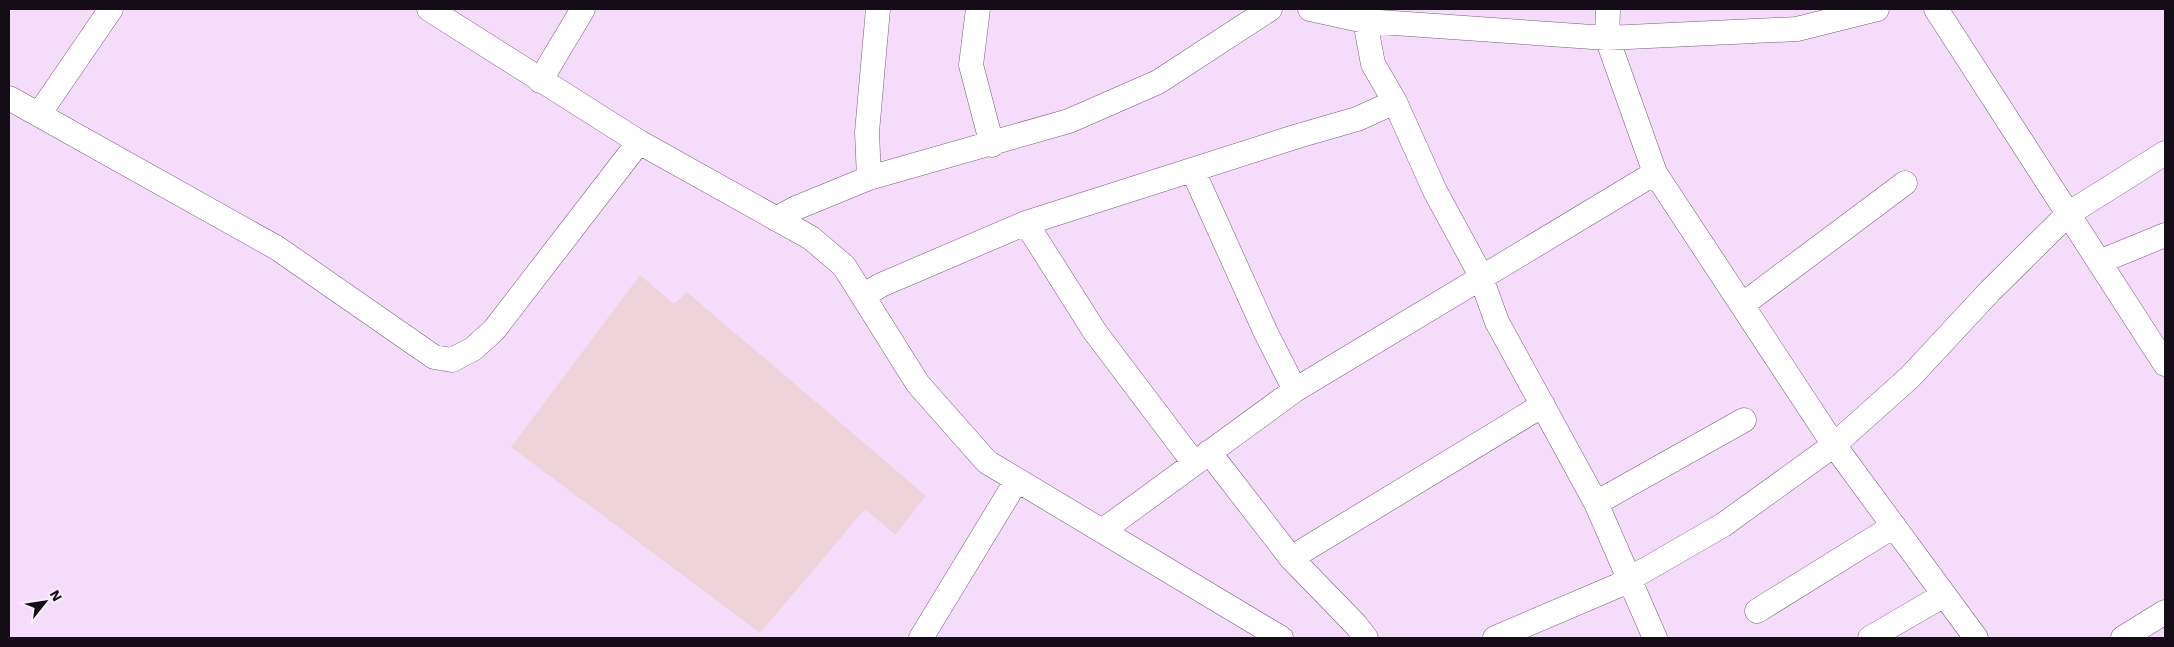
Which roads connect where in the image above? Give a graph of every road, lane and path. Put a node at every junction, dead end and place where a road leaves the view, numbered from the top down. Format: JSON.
{"nodes":[{"id":1,"x":111,"y":9,"type":"edge"},
{"id":2,"x":429,"y":9,"type":"edge"},
{"id":3,"x":583,"y":9,"type":"edge"},
{"id":4,"x":878,"y":9,"type":"edge"},
{"id":5,"x":978,"y":9,"type":"edge"},
{"id":6,"x":1270,"y":9,"type":"edge"},
{"id":7,"x":1310,"y":9,"type":"edge"},
{"id":8,"x":1608,"y":9,"type":"edge"},
{"id":9,"x":1877,"y":9,"type":"edge"},
{"id":10,"x":1936,"y":9,"type":"edge"},
{"id":11,"x":1365,"y":15,"type":"edge"},
{"id":12,"x":1608,"y":38,"type":"junction"},
{"id":13,"x":540,"y":81,"type":"junction"},
{"id":14,"x":9,"y":98,"type":"edge"},
{"id":15,"x":1395,"y":102,"type":"junction"},
{"id":16,"x":39,"y":114,"type":"junction"},
{"id":17,"x":639,"y":142,"type":"junction"},
{"id":18,"x":992,"y":145,"type":"junction"},
{"id":19,"x":2165,"y":153,"type":"edge"},
{"id":20,"x":1193,"y":171,"type":"junction"},
{"id":21,"x":1655,"y":173,"type":"junction"},
{"id":22,"x":869,"y":178,"type":"junction"},
{"id":23,"x":1905,"y":183,"type":"dead end"},
{"id":24,"x":2068,"y":214,"type":"junction"},
{"id":25,"x":776,"y":219,"type":"junction"},
{"id":26,"x":1026,"y":223,"type":"junction"},
{"id":27,"x":2165,"y":235,"type":"edge"},
{"id":28,"x":2099,"y":262,"type":"junction"},
{"id":29,"x":1481,"y":278,"type":"junction"},
{"id":30,"x":863,"y":296,"type":"junction"},
{"id":31,"x":1742,"y":305,"type":"junction"},
{"id":32,"x":2165,"y":364,"type":"edge"},
{"id":33,"x":1295,"y":390,"type":"junction"},
{"id":34,"x":1543,"y":405,"type":"junction"},
{"id":35,"x":1744,"y":420,"type":"dead end"},
{"id":36,"x":1834,"y":445,"type":"junction"},
{"id":37,"x":1201,"y":458,"type":"junction"},
{"id":38,"x":1017,"y":480,"type":"junction"},
{"id":39,"x":1596,"y":503,"type":"junction"},
{"id":40,"x":1894,"y":526,"type":"junction"},
{"id":41,"x":1102,"y":531,"type":"junction"},
{"id":42,"x":1291,"y":558,"type":"junction"},
{"id":43,"x":1629,"y":580,"type":"junction"},
{"id":44,"x":1944,"y":595,"type":"junction"},
{"id":45,"x":1757,"y":611,"type":"dead end"},
{"id":46,"x":2165,"y":612,"type":"edge"},
{"id":47,"x":921,"y":638,"type":"edge"},
{"id":48,"x":1280,"y":638,"type":"edge"},
{"id":49,"x":1366,"y":638,"type":"edge"},
{"id":50,"x":1495,"y":638,"type":"edge"},
{"id":51,"x":1656,"y":638,"type":"edge"},
{"id":52,"x":1870,"y":638,"type":"edge"},
{"id":53,"x":1976,"y":638,"type":"edge"},
{"id":54,"x":2123,"y":638,"type":"edge"}],
"edges":[{"from":1,"to":16,"type":"street"},
{"from":2,"to":13,"type":"street"},
{"from":3,"to":13,"type":"street"},
{"from":4,"to":22,"type":"street"},
{"from":5,"to":18,"type":"street"},
{"from":6,"to":18,"type":"street"},
{"from":7,"to":11,"type":"street"},
{"from":8,"to":12,"type":"street"},
{"from":9,"to":12,"type":"street"},
{"from":10,"to":24,"type":"street"},
{"from":11,"to":12,"type":"street"},
{"from":11,"to":15,"type":"street"},
{"from":12,"to":21,"type":"street"},
{"from":13,"to":17,"type":"street"},
{"from":14,"to":16,"type":"street"},
{"from":15,"to":20,"type":"street"},
{"from":15,"to":29,"type":"street"},
{"from":16,"to":17,"type":"street"},
{"from":17,"to":25,"type":"street"},
{"from":18,"to":22,"type":"street"},
{"from":19,"to":24,"type":"street"},
{"from":20,"to":26,"type":"street"},
{"from":20,"to":33,"type":"street"},
{"from":21,"to":29,"type":"street"},
{"from":21,"to":31,"type":"street"},
{"from":22,"to":25,"type":"street"},
{"from":23,"to":31,"type":"street"},
{"from":24,"to":28,"type":"street"},
{"from":24,"to":36,"type":"street"},
{"from":25,"to":30,"type":"street"},
{"from":26,"to":30,"type":"street"},
{"from":26,"to":37,"type":"street"},
{"from":27,"to":28,"type":"street"},
{"from":28,"to":32,"type":"street"},
{"from":29,"to":33,"type":"street"},
{"from":29,"to":34,"type":"street"},
{"from":30,"to":38,"type":"street"},
{"from":31,"to":36,"type":"street"},
{"from":33,"to":37,"type":"street"},
{"from":34,"to":39,"type":"street"},
{"from":34,"to":42,"type":"street"},
{"from":35,"to":39,"type":"street"},
{"from":36,"to":40,"type":"street"},
{"from":36,"to":43,"type":"street"},
{"from":37,"to":41,"type":"street"},
{"from":37,"to":42,"type":"street"},
{"from":38,"to":41,"type":"street"},
{"from":38,"to":47,"type":"street"},
{"from":39,"to":43,"type":"street"},
{"from":40,"to":44,"type":"street"},
{"from":40,"to":45,"type":"street"},
{"from":41,"to":48,"type":"street"},
{"from":42,"to":49,"type":"street"},
{"from":43,"to":50,"type":"street"},
{"from":43,"to":51,"type":"street"},
{"from":44,"to":52,"type":"street"},
{"from":44,"to":53,"type":"street"},
{"from":46,"to":54,"type":"street"}]}
